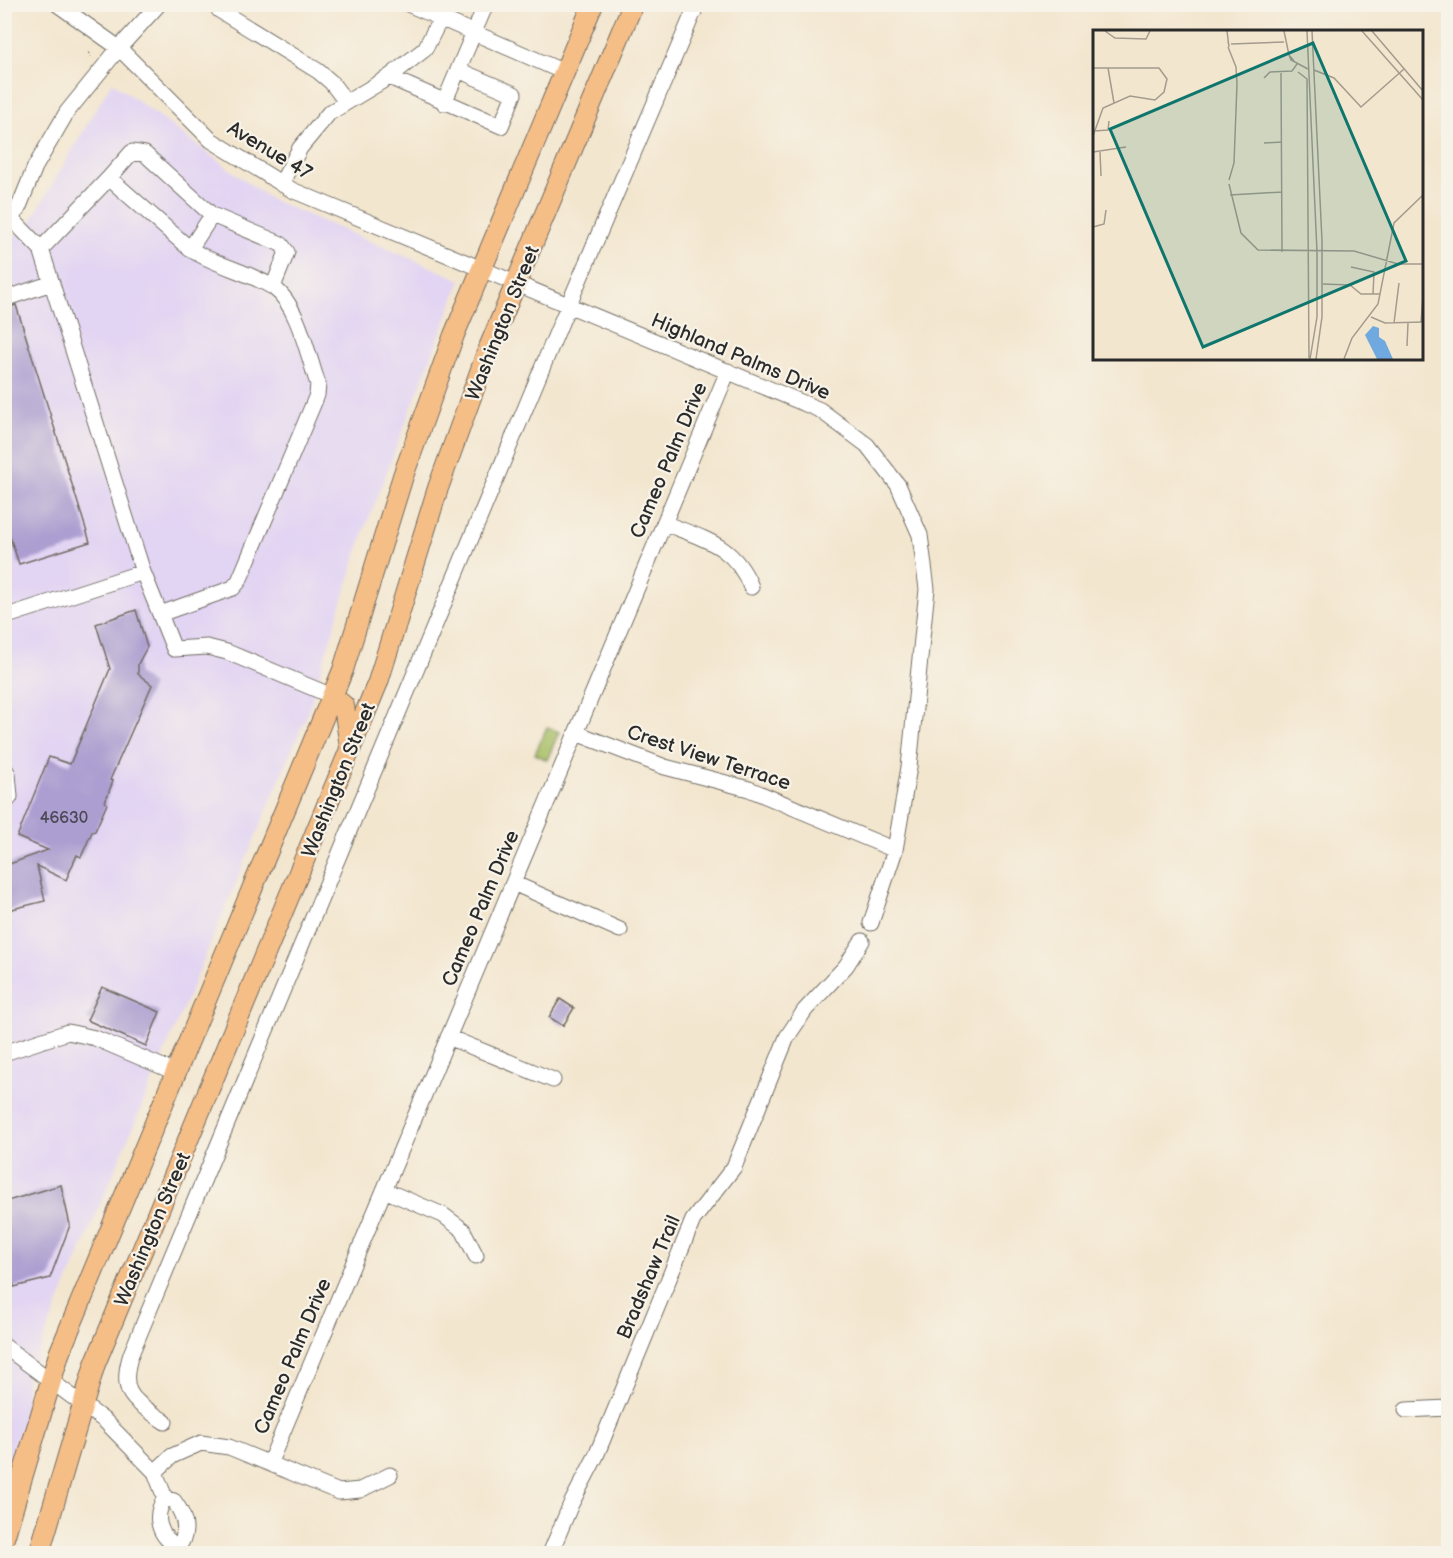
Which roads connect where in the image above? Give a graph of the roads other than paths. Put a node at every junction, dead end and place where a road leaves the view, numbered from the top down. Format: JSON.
{"nodes":[{"id":1,"x":57,"y":4,"type":"edge"},
{"id":2,"x":159,"y":4,"type":"edge"},
{"id":3,"x":224,"y":4,"type":"edge"},
{"id":4,"x":408,"y":4,"type":"edge"},
{"id":5,"x":448,"y":4,"type":"edge"},
{"id":6,"x":486,"y":4,"type":"edge"},
{"id":7,"x":593,"y":4,"type":"edge"},
{"id":8,"x":633,"y":4,"type":"edge"},
{"id":9,"x":698,"y":4,"type":"edge"},
{"id":10,"x":442,"y":20,"type":"junction"},
{"id":11,"x":474,"y":34,"type":"junction"},
{"id":12,"x":119,"y":48,"type":"junction"},
{"id":13,"x":458,"y":70,"type":"junction"},
{"id":14,"x":564,"y":72,"type":"junction"},
{"id":15,"x":388,"y":77,"type":"junction"},
{"id":16,"x":346,"y":102,"type":"junction"},
{"id":17,"x":444,"y":103,"type":"junction"},
{"id":18,"x":109,"y":178,"type":"junction"},
{"id":19,"x":281,"y":184,"type":"junction"},
{"id":20,"x":212,"y":215,"type":"junction"},
{"id":21,"x":8,"y":222,"type":"edge"},
{"id":22,"x":41,"y":249,"type":"junction"},
{"id":23,"x":190,"y":249,"type":"junction"},
{"id":24,"x":499,"y":276,"type":"junction"},
{"id":25,"x":52,"y":284,"type":"junction"},
{"id":26,"x":273,"y":287,"type":"junction"},
{"id":27,"x":4,"y":299,"type":"edge"},
{"id":28,"x":569,"y":305,"type":"junction"},
{"id":29,"x":728,"y":371,"type":"junction"},
{"id":30,"x":664,"y":523,"type":"junction"},
{"id":31,"x":143,"y":572,"type":"junction"},
{"id":32,"x":751,"y":587,"type":"dead end"},
{"id":33,"x":160,"y":614,"type":"junction"},
{"id":34,"x":4,"y":617,"type":"edge"},
{"id":35,"x":332,"y":696,"type":"junction"},
{"id":36,"x":576,"y":733,"type":"junction"},
{"id":37,"x":350,"y":750,"type":"junction"},
{"id":38,"x":4,"y":768,"type":"edge"},
{"id":39,"x":4,"y":804,"type":"edge"},
{"id":40,"x":895,"y":850,"type":"junction"},
{"id":41,"x":513,"y":883,"type":"junction"},
{"id":42,"x":871,"y":922,"type":"dead end"},
{"id":43,"x":620,"y":930,"type":"dead end"},
{"id":44,"x":862,"y":941,"type":"dead end"},
{"id":45,"x":448,"y":1037,"type":"junction"},
{"id":46,"x":4,"y":1053,"type":"edge"},
{"id":47,"x":177,"y":1072,"type":"junction"},
{"id":48,"x":553,"y":1080,"type":"dead end"},
{"id":49,"x":384,"y":1190,"type":"junction"},
{"id":50,"x":476,"y":1256,"type":"dead end"},
{"id":51,"x":4,"y":1346,"type":"edge"},
{"id":52,"x":59,"y":1387,"type":"junction"},
{"id":53,"x":84,"y":1406,"type":"junction"},
{"id":54,"x":1449,"y":1408,"type":"edge"},
{"id":55,"x":1406,"y":1410,"type":"dead end"},
{"id":56,"x":165,"y":1422,"type":"dead end"},
{"id":57,"x":270,"y":1462,"type":"junction"},
{"id":58,"x":155,"y":1472,"type":"junction"},
{"id":59,"x":390,"y":1475,"type":"dead end"},
{"id":60,"x":165,"y":1498,"type":"junction"},
{"id":61,"x":4,"y":1538,"type":"edge"},
{"id":62,"x":178,"y":1550,"type":"edge"},
{"id":63,"x":39,"y":1554,"type":"edge"},
{"id":64,"x":550,"y":1554,"type":"edge"}],
"edges":[{"from":1,"to":12,"type":"street","name":"Avenue 47"},
{"from":2,"to":12,"type":"street"},
{"from":3,"to":16,"type":"street"},
{"from":4,"to":10,"type":"street"},
{"from":5,"to":10,"type":"street"},
{"from":6,"to":11,"type":"street"},
{"from":7,"to":14,"type":"main road","name":"Washington Street"},
{"from":8,"to":24,"type":"main road","name":"Washington Street"},
{"from":9,"to":28,"type":"street"},
{"from":10,"to":11,"type":"street"},
{"from":10,"to":15,"type":"street"},
{"from":11,"to":13,"type":"street"},
{"from":11,"to":14,"type":"street"},
{"from":12,"to":19,"type":"street","name":"Avenue 47"},
{"from":12,"to":21,"type":"street"},
{"from":13,"to":17,"type":"street"},
{"from":13,"to":17,"type":"street"},
{"from":14,"to":24,"type":"main road","name":"Washington Street"},
{"from":15,"to":16,"type":"street"},
{"from":15,"to":17,"type":"street"},
{"from":16,"to":19,"type":"street"},
{"from":18,"to":20,"type":"street"},
{"from":18,"to":22,"type":"street"},
{"from":18,"to":23,"type":"street"},
{"from":19,"to":24,"type":"street","name":"Avenue 47"},
{"from":20,"to":23,"type":"street"},
{"from":20,"to":26,"type":"street"},
{"from":21,"to":22,"type":"street"},
{"from":22,"to":25,"type":"street"},
{"from":23,"to":26,"type":"street"},
{"from":24,"to":28,"type":"street","name":"Highland Palms Drive"},
{"from":24,"to":35,"type":"main road","name":"Washington Street"},
{"from":24,"to":37,"type":"main road","name":"Washington Street"},
{"from":25,"to":27,"type":"street"},
{"from":25,"to":31,"type":"street"},
{"from":26,"to":33,"type":"street"},
{"from":28,"to":29,"type":"street","name":"Highland Palms Drive"},
{"from":28,"to":56,"type":"street"},
{"from":29,"to":30,"type":"street","name":"Cameo Palm Drive"},
{"from":29,"to":40,"type":"street","name":"Highland Palms Drive"},
{"from":30,"to":32,"type":"street"},
{"from":30,"to":36,"type":"street","name":"Cameo Palm Drive"},
{"from":31,"to":33,"type":"street"},
{"from":31,"to":34,"type":"street"},
{"from":33,"to":35,"type":"street"},
{"from":35,"to":37,"type":"main road"},
{"from":35,"to":47,"type":"main road","name":"Washington Street"},
{"from":36,"to":40,"type":"street","name":"Crest View Terrace"},
{"from":36,"to":41,"type":"street","name":"Cameo Palm Drive"},
{"from":37,"to":53,"type":"main road","name":"Washington Street"},
{"from":38,"to":39,"type":"street"},
{"from":40,"to":42,"type":"street","name":"Highland Palms Drive"},
{"from":41,"to":43,"type":"street"},
{"from":41,"to":45,"type":"street","name":"Cameo Palm Drive"},
{"from":44,"to":64,"type":"street","name":"Bradshaw Trail"},
{"from":45,"to":48,"type":"street"},
{"from":45,"to":49,"type":"street","name":"Cameo Palm Drive"},
{"from":46,"to":47,"type":"street"},
{"from":47,"to":52,"type":"main road","name":"Washington Street"},
{"from":49,"to":50,"type":"street"},
{"from":49,"to":57,"type":"street","name":"Cameo Palm Drive"},
{"from":51,"to":52,"type":"street"},
{"from":52,"to":53,"type":"street"},
{"from":52,"to":61,"type":"main road","name":"Washington Street"},
{"from":53,"to":58,"type":"street"},
{"from":53,"to":63,"type":"main road","name":"Washington Street"},
{"from":54,"to":55,"type":"street"},
{"from":57,"to":58,"type":"street"},
{"from":57,"to":59,"type":"street"},
{"from":58,"to":60,"type":"street"},
{"from":60,"to":62,"type":"street"},
{"from":60,"to":62,"type":"street"}]}
